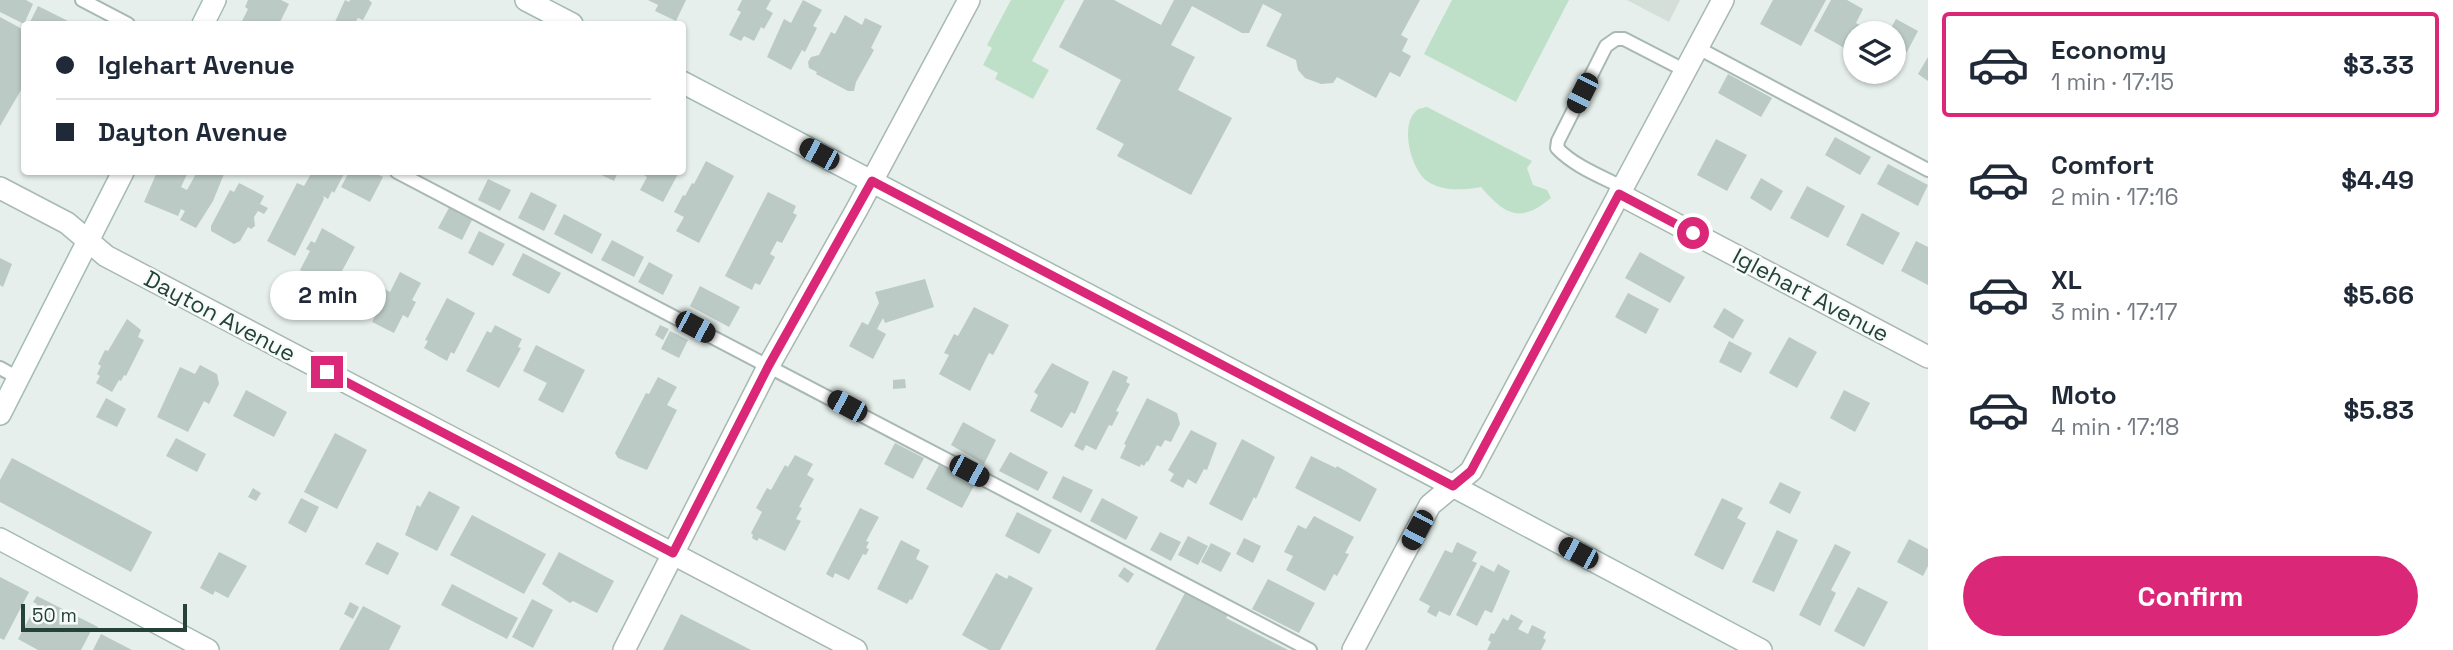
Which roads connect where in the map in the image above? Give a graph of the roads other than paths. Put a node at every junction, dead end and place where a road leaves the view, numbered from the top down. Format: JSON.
{"nodes":[{"id":1,"x":82,"y":0,"type":"edge"},
{"id":2,"x":215,"y":0,"type":"edge"},
{"id":3,"x":526,"y":0,"type":"edge"},
{"id":4,"x":969,"y":0,"type":"edge"},
{"id":5,"x":1723,"y":0,"type":"edge"},
{"id":6,"x":122,"y":21,"type":"edge"},
{"id":7,"x":204,"y":21,"type":"edge"},
{"id":8,"x":566,"y":21,"type":"edge"},
{"id":9,"x":1698,"y":48,"type":"junction"},
{"id":10,"x":1686,"y":71,"type":"junction"},
{"id":11,"x":686,"y":84,"type":"edge"},
{"id":12,"x":1928,"y":170,"type":"edge"},
{"id":13,"x":121,"y":175,"type":"edge"},
{"id":14,"x":403,"y":175,"type":"edge"},
{"id":15,"x":872,"y":181,"type":"junction"},
{"id":16,"x":0,"y":188,"type":"edge"},
{"id":17,"x":1621,"y":191,"type":"junction"},
{"id":18,"x":88,"y":242,"type":"junction"},
{"id":19,"x":1928,"y":357,"type":"edge"},
{"id":20,"x":769,"y":365,"type":"junction"},
{"id":21,"x":9,"y":373,"type":"edge"},
{"id":22,"x":0,"y":414,"type":"edge"},
{"id":23,"x":1453,"y":486,"type":"junction"},
{"id":24,"x":0,"y":539,"type":"edge"},
{"id":25,"x":673,"y":553,"type":"junction"},
{"id":26,"x":208,"y":650,"type":"edge"},
{"id":27,"x":624,"y":650,"type":"edge"},
{"id":28,"x":856,"y":650,"type":"edge"},
{"id":29,"x":1310,"y":650,"type":"edge"},
{"id":30,"x":1353,"y":650,"type":"edge"},
{"id":31,"x":1761,"y":650,"type":"edge"}],
"edges":[{"from":1,"to":6,"type":"lane"},
{"from":2,"to":7,"type":"street"},
{"from":3,"to":8,"type":"street"},
{"from":4,"to":15,"type":"street"},
{"from":5,"to":9,"type":"street"},
{"from":9,"to":10,"type":"street"},
{"from":9,"to":12,"type":"lane"},
{"from":10,"to":17,"type":"street"},
{"from":10,"to":17,"type":"lane"},
{"from":11,"to":15,"type":"street"},
{"from":13,"to":18,"type":"street"},
{"from":14,"to":20,"type":"lane"},
{"from":15,"to":20,"type":"street"},
{"from":15,"to":23,"type":"street"},
{"from":16,"to":18,"type":"street","name":"Dayton Avenue"},
{"from":17,"to":19,"type":"street","name":"Iglehart Avenue"},
{"from":17,"to":23,"type":"street"},
{"from":18,"to":21,"type":"street"},
{"from":18,"to":25,"type":"street","name":"Dayton Avenue"},
{"from":20,"to":25,"type":"street"},
{"from":20,"to":29,"type":"lane"},
{"from":21,"to":22,"type":"street"},
{"from":23,"to":30,"type":"street"},
{"from":23,"to":31,"type":"street"},
{"from":24,"to":26,"type":"street"},
{"from":25,"to":27,"type":"street"},
{"from":25,"to":28,"type":"street","name":"Dayton Avenue"}]}
